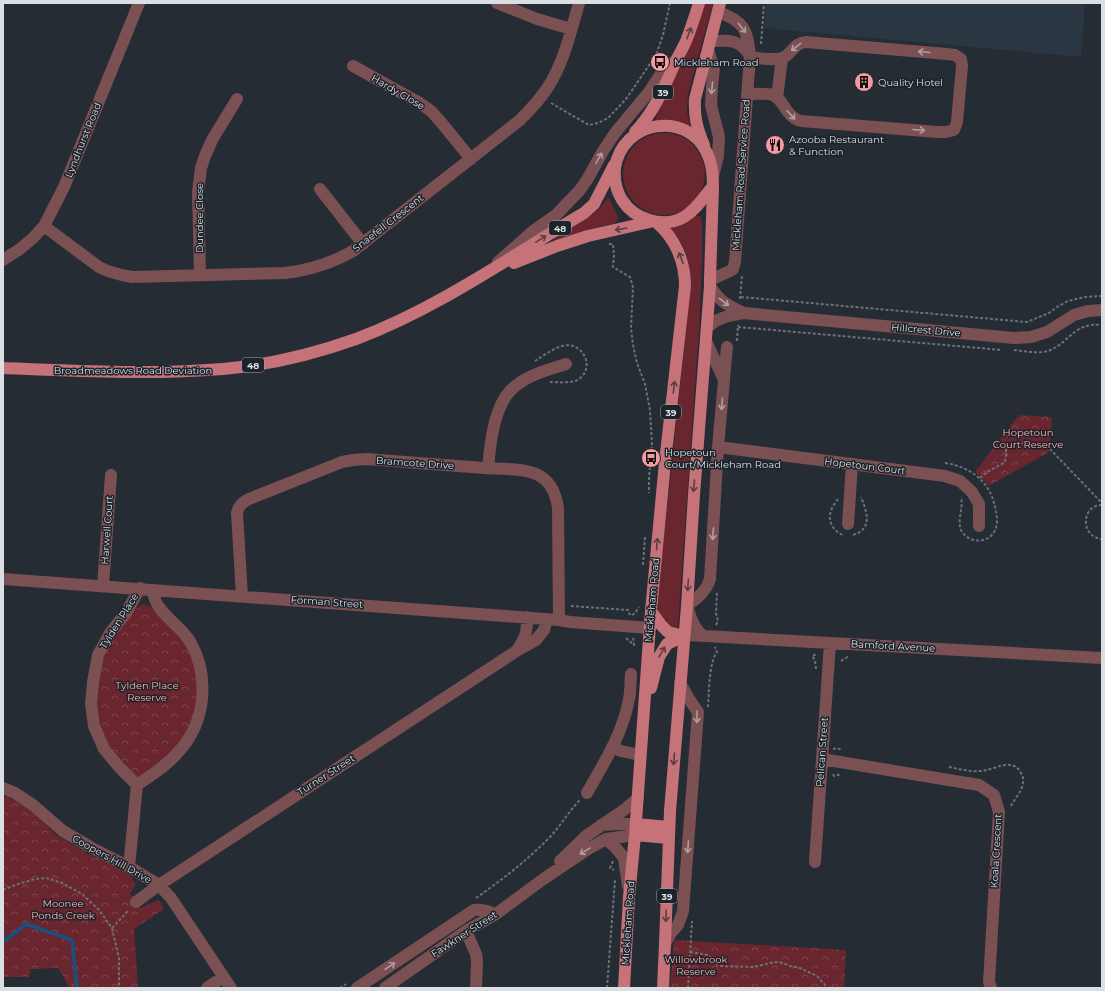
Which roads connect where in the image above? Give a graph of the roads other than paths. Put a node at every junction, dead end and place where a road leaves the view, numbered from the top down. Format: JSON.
{"nodes":[{"id":1,"x":139,"y":3,"type":"edge"},
{"id":2,"x":497,"y":3,"type":"edge"},
{"id":3,"x":580,"y":3,"type":"edge"},
{"id":4,"x":699,"y":3,"type":"edge"},
{"id":5,"x":719,"y":7,"type":"edge"},
{"id":6,"x":571,"y":29,"type":"junction"},
{"id":7,"x":709,"y":45,"type":"junction"},
{"id":8,"x":750,"y":56,"type":"junction"},
{"id":9,"x":782,"y":58,"type":"junction"},
{"id":10,"x":676,"y":61,"type":"junction"},
{"id":11,"x":353,"y":66,"type":"dead end"},
{"id":12,"x":747,"y":94,"type":"junction"},
{"id":13,"x":777,"y":98,"type":"junction"},
{"id":14,"x":237,"y":99,"type":"dead end"},
{"id":15,"x":629,"y":139,"type":"junction"},
{"id":16,"x":707,"y":153,"type":"junction"},
{"id":17,"x":471,"y":159,"type":"junction"},
{"id":18,"x":616,"y":161,"type":"junction"},
{"id":19,"x":713,"y":181,"type":"junction"},
{"id":20,"x":320,"y":189,"type":"dead end"},
{"id":21,"x":655,"y":222,"type":"junction"},
{"id":22,"x":44,"y":226,"type":"junction"},
{"id":23,"x":363,"y":244,"type":"junction"},
{"id":24,"x":4,"y":257,"type":"edge"},
{"id":25,"x":484,"y":274,"type":"junction"},
{"id":26,"x":200,"y":275,"type":"junction"},
{"id":27,"x":710,"y":283,"type":"junction"},
{"id":28,"x":1102,"y":310,"type":"edge"},
{"id":29,"x":744,"y":313,"type":"junction"},
{"id":30,"x":707,"y":328,"type":"junction"},
{"id":31,"x":706,"y":341,"type":"junction"},
{"id":32,"x":727,"y":347,"type":"dead end"},
{"id":33,"x":566,"y":364,"type":"dead end"},
{"id":34,"x":3,"y":368,"type":"edge"},
{"id":35,"x":724,"y":380,"type":"junction"},
{"id":36,"x":718,"y":447,"type":"junction"},
{"id":37,"x":852,"y":464,"type":"junction"},
{"id":38,"x":488,"y":468,"type":"junction"},
{"id":39,"x":111,"y":475,"type":"dead end"},
{"id":40,"x":848,"y":524,"type":"dead end"},
{"id":41,"x":979,"y":526,"type":"dead end"},
{"id":42,"x":3,"y":578,"type":"edge"},
{"id":43,"x":103,"y":586,"type":"junction"},
{"id":44,"x":146,"y":589,"type":"junction"},
{"id":45,"x":242,"y":596,"type":"junction"},
{"id":46,"x":687,"y":606,"type":"junction"},
{"id":47,"x":651,"y":611,"type":"junction"},
{"id":48,"x":527,"y":617,"type":"junction"},
{"id":49,"x":553,"y":619,"type":"junction"},
{"id":50,"x":650,"y":628,"type":"junction"},
{"id":51,"x":684,"y":636,"type":"junction"},
{"id":52,"x":703,"y":636,"type":"junction"},
{"id":53,"x":830,"y":643,"type":"junction"},
{"id":54,"x":518,"y":650,"type":"junction"},
{"id":55,"x":1102,"y":658,"type":"edge"},
{"id":56,"x":631,"y":674,"type":"dead end"},
{"id":57,"x":680,"y":684,"type":"junction"},
{"id":58,"x":644,"y":716,"type":"junction"},
{"id":59,"x":612,"y":747,"type":"junction"},
{"id":60,"x":640,"y":755,"type":"junction"},
{"id":61,"x":826,"y":759,"type":"junction"},
{"id":62,"x":137,"y":785,"type":"junction"},
{"id":63,"x":3,"y":788,"type":"edge"},
{"id":64,"x":587,"y":793,"type":"road end"},
{"id":65,"x":638,"y":798,"type":"junction"},
{"id":66,"x":600,"y":826,"type":"junction"},
{"id":67,"x":635,"y":830,"type":"junction"},
{"id":68,"x":669,"y":832,"type":"junction"},
{"id":69,"x":606,"y":839,"type":"junction"},
{"id":70,"x":815,"y":862,"type":"dead end"},
{"id":71,"x":129,"y":867,"type":"junction"},
{"id":72,"x":542,"y":880,"type":"junction"},
{"id":73,"x":159,"y":885,"type":"junction"},
{"id":74,"x":630,"y":898,"type":"junction"},
{"id":75,"x":136,"y":902,"type":"road end"},
{"id":76,"x":496,"y":914,"type":"junction"},
{"id":77,"x":466,"y":931,"type":"junction"},
{"id":78,"x":666,"y":944,"type":"junction"},
{"id":79,"x":223,"y":977,"type":"junction"},
{"id":80,"x":352,"y":986,"type":"edge"},
{"id":81,"x":207,"y":988,"type":"edge"},
{"id":82,"x":231,"y":988,"type":"edge"},
{"id":83,"x":385,"y":988,"type":"edge"},
{"id":84,"x":476,"y":988,"type":"edge"},
{"id":85,"x":624,"y":988,"type":"edge"},
{"id":86,"x":662,"y":988,"type":"edge"},
{"id":87,"x":991,"y":988,"type":"edge"}],
"edges":[{"from":1,"to":22,"type":"street","name":"Lyndhurst Road"},
{"from":2,"to":6,"type":"street"},
{"from":3,"to":6,"type":"street","name":"Snaefell Crescent"},
{"from":10,"to":4,"type":"main road","number":"39","one_way":true},
{"from":5,"to":7,"type":"main road","number":"39"},
{"from":5,"to":8,"type":"street","name":"Mickleham Road Service Road","one_way":true},
{"from":6,"to":17,"type":"street","name":"Snaefell Crescent"},
{"from":7,"to":8,"type":"street"},
{"from":7,"to":16,"type":"main road","number":"39"},
{"from":7,"to":19,"type":"street","one_way":true},
{"from":8,"to":9,"type":"street"},
{"from":8,"to":12,"type":"street","name":"Mickleham Road Service Road"},
{"from":9,"to":13,"type":"street"},
{"from":13,"to":9,"type":"street","one_way":true},
{"from":10,"to":15,"type":"main road","number":"39"},
{"from":25,"to":10,"type":"street","one_way":true},
{"from":11,"to":17,"type":"street","name":"Hardy Close"},
{"from":12,"to":13,"type":"street"},
{"from":12,"to":27,"type":"street","name":"Mickleham Road Service Road"},
{"from":14,"to":26,"type":"street","name":"Dundee Close"},
{"from":15,"to":16,"type":"main road","number":"39"},
{"from":15,"to":18,"type":"main road","number":"39"},
{"from":16,"to":19,"type":"main road","number":"39"},
{"from":17,"to":23,"type":"street","name":"Snaefell Crescent"},
{"from":18,"to":21,"type":"main road","number":"39"},
{"from":25,"to":18,"type":"main road","name":"Broadmeadows Road Deviation","number":"48","one_way":true},
{"from":19,"to":21,"type":"main road"},
{"from":19,"to":27,"type":"main road","number":"39"},
{"from":20,"to":23,"type":"street"},
{"from":21,"to":25,"type":"main road","name":"Broadmeadows Road Deviation","number":"48","one_way":true},
{"from":47,"to":21,"type":"main road","name":"Mickleham Road","number":"39","one_way":true},
{"from":22,"to":24,"type":"street","name":"Lyndhurst Road"},
{"from":22,"to":26,"type":"street","name":"Snaefell Crescent"},
{"from":23,"to":26,"type":"street","name":"Snaefell Crescent"},
{"from":25,"to":34,"type":"main road","name":"Broadmeadows Road Deviation","number":"48"},
{"from":27,"to":29,"type":"street","name":"Hillcrest Drive","one_way":true},
{"from":27,"to":30,"type":"main road","number":"39"},
{"from":28,"to":29,"type":"street","name":"Hillcrest Drive"},
{"from":29,"to":30,"type":"street","name":"Hillcrest Drive"},
{"from":30,"to":31,"type":"main road","number":"39"},
{"from":31,"to":35,"type":"street"},
{"from":31,"to":46,"type":"main road","number":"39","one_way":true},
{"from":32,"to":35,"type":"street"},
{"from":33,"to":38,"type":"street"},
{"from":35,"to":36,"type":"street","one_way":true},
{"from":36,"to":37,"type":"street","name":"Hopetoun Court"},
{"from":36,"to":46,"type":"street","one_way":true},
{"from":37,"to":40,"type":"street"},
{"from":37,"to":41,"type":"street","name":"Hopetoun Court"},
{"from":38,"to":45,"type":"street","name":"Bramcote Drive"},
{"from":38,"to":49,"type":"street","name":"Bramcote Drive"},
{"from":39,"to":43,"type":"street","name":"Harwell Court"},
{"from":42,"to":43,"type":"street","name":"Forman Street"},
{"from":43,"to":44,"type":"street","name":"Forman Street"},
{"from":44,"to":45,"type":"street","name":"Forman Street"},
{"from":44,"to":62,"type":"street","name":"Tylden Place"},
{"from":44,"to":62,"type":"street","name":"Tylden Place"},
{"from":45,"to":48,"type":"street","name":"Forman Street"},
{"from":46,"to":51,"type":"main road","number":"39"},
{"from":46,"to":52,"type":"street"},
{"from":47,"to":50,"type":"main road","name":"Mickleham Road","number":"39"},
{"from":47,"to":51,"type":"main road"},
{"from":48,"to":49,"type":"street","name":"Forman Street"},
{"from":48,"to":54,"type":"street"},
{"from":49,"to":50,"type":"street","name":"Forman Street"},
{"from":49,"to":54,"type":"street","name":"Turner Street"},
{"from":50,"to":58,"type":"main road","name":"Mickleham Road","number":"39"},
{"from":51,"to":52,"type":"street","name":"Bamford Avenue"},
{"from":51,"to":57,"type":"main road","number":"39"},
{"from":58,"to":51,"type":"main road","one_way":true},
{"from":52,"to":53,"type":"street","name":"Bamford Avenue"},
{"from":53,"to":55,"type":"street","name":"Bamford Avenue"},
{"from":53,"to":61,"type":"street","name":"Pelican Street"},
{"from":54,"to":73,"type":"street","name":"Turner Street"},
{"from":56,"to":59,"type":"street"},
{"from":57,"to":68,"type":"main road","number":"39","one_way":true},
{"from":57,"to":78,"type":"street","one_way":true},
{"from":58,"to":60,"type":"main road","name":"Mickleham Road","number":"39"},
{"from":59,"to":60,"type":"street"},
{"from":59,"to":64,"type":"street"},
{"from":60,"to":65,"type":"main road","name":"Mickleham Road","number":"39"},
{"from":61,"to":70,"type":"street","name":"Pelican Street"},
{"from":61,"to":87,"type":"street","name":"Koala Crescent"},
{"from":62,"to":71,"type":"street"},
{"from":63,"to":71,"type":"street","name":"Coopers Hill Drive"},
{"from":65,"to":66,"type":"street","name":"Fawkner Street"},
{"from":65,"to":67,"type":"main road","name":"Mickleham Road","number":"39"},
{"from":66,"to":67,"type":"street"},
{"from":66,"to":72,"type":"street","name":"Fawkner Street"},
{"from":67,"to":68,"type":"main road"},
{"from":67,"to":69,"type":"street","name":"Fawkner Street"},
{"from":67,"to":74,"type":"main road","name":"Mickleham Road","number":"39"},
{"from":68,"to":78,"type":"main road","number":"39","one_way":true},
{"from":69,"to":72,"type":"street","name":"Fawkner Street","one_way":true},
{"from":69,"to":74,"type":"street"},
{"from":71,"to":73,"type":"street","name":"Coopers Hill Drive"},
{"from":72,"to":76,"type":"street","name":"Fawkner Street"},
{"from":73,"to":75,"type":"street","name":"Turner Street"},
{"from":73,"to":79,"type":"street","name":"Coopers Hill Drive"},
{"from":74,"to":85,"type":"main road","name":"Mickleham Road","number":"39"},
{"from":76,"to":77,"type":"street","name":"Fawkner Street"},
{"from":80,"to":76,"type":"street","one_way":true},
{"from":77,"to":83,"type":"street","name":"Fawkner Street"},
{"from":77,"to":84,"type":"street"},
{"from":78,"to":86,"type":"main road","number":"39"},
{"from":79,"to":81,"type":"street"},
{"from":79,"to":82,"type":"street","name":"Coopers Hill Drive"}]}
